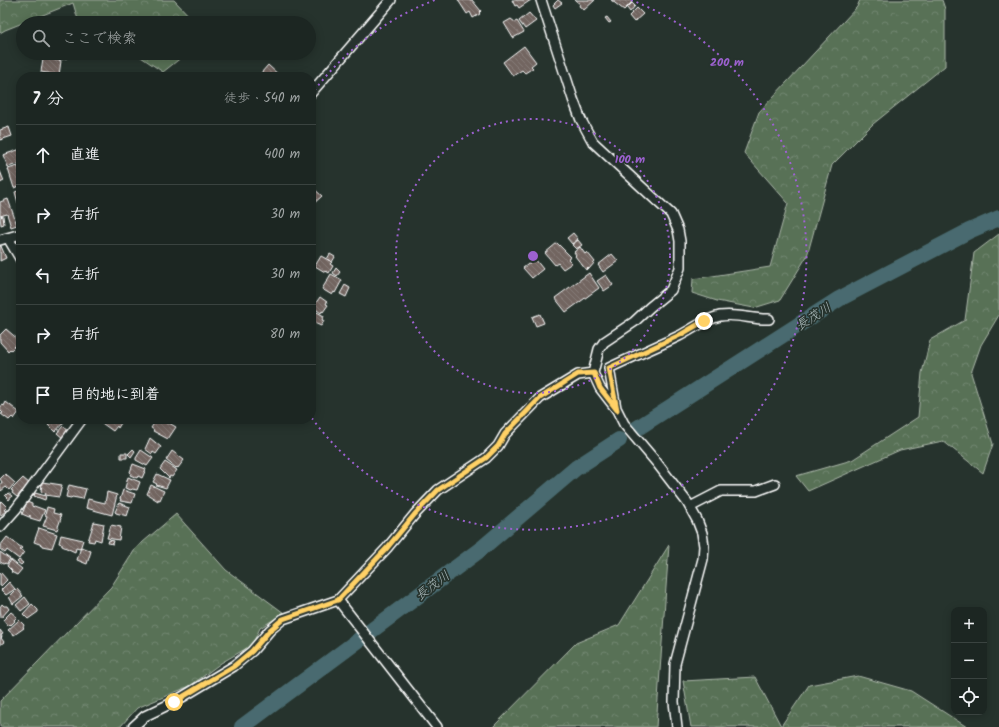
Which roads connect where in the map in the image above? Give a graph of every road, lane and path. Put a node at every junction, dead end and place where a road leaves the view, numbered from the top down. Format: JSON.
{"nodes":[{"id":1,"x":391,"y":0,"type":"edge"},
{"id":2,"x":541,"y":0,"type":"edge"},
{"id":3,"x":316,"y":87,"type":"edge"},
{"id":4,"x":16,"y":235,"type":"edge"},
{"id":5,"x":4,"y":239,"type":"edge"},
{"id":6,"x":16,"y":254,"type":"edge"},
{"id":7,"x":770,"y":319,"type":"dead end"},
{"id":8,"x":594,"y":373,"type":"junction"},
{"id":9,"x":617,"y":410,"type":"junction"},
{"id":10,"x":78,"y":424,"type":"edge"},
{"id":11,"x":775,"y":484,"type":"dead end"},
{"id":12,"x":690,"y":507,"type":"junction"},
{"id":13,"x":0,"y":527,"type":"edge"},
{"id":14,"x":338,"y":600,"type":"junction"},
{"id":15,"x":133,"y":727,"type":"edge"},
{"id":16,"x":436,"y":727,"type":"edge"},
{"id":17,"x":677,"y":727,"type":"edge"}],
"edges":[{"from":1,"to":3,"type":"street"},
{"from":2,"to":8,"type":"street"},
{"from":4,"to":5,"type":"street"},
{"from":5,"to":6,"type":"street"},
{"from":7,"to":9,"type":"street"},
{"from":8,"to":9,"type":"street"},
{"from":8,"to":14,"type":"street"},
{"from":9,"to":12,"type":"street"},
{"from":10,"to":13,"type":"street"},
{"from":11,"to":12,"type":"street"},
{"from":12,"to":17,"type":"street"},
{"from":14,"to":15,"type":"street"},
{"from":14,"to":16,"type":"street"}]}
